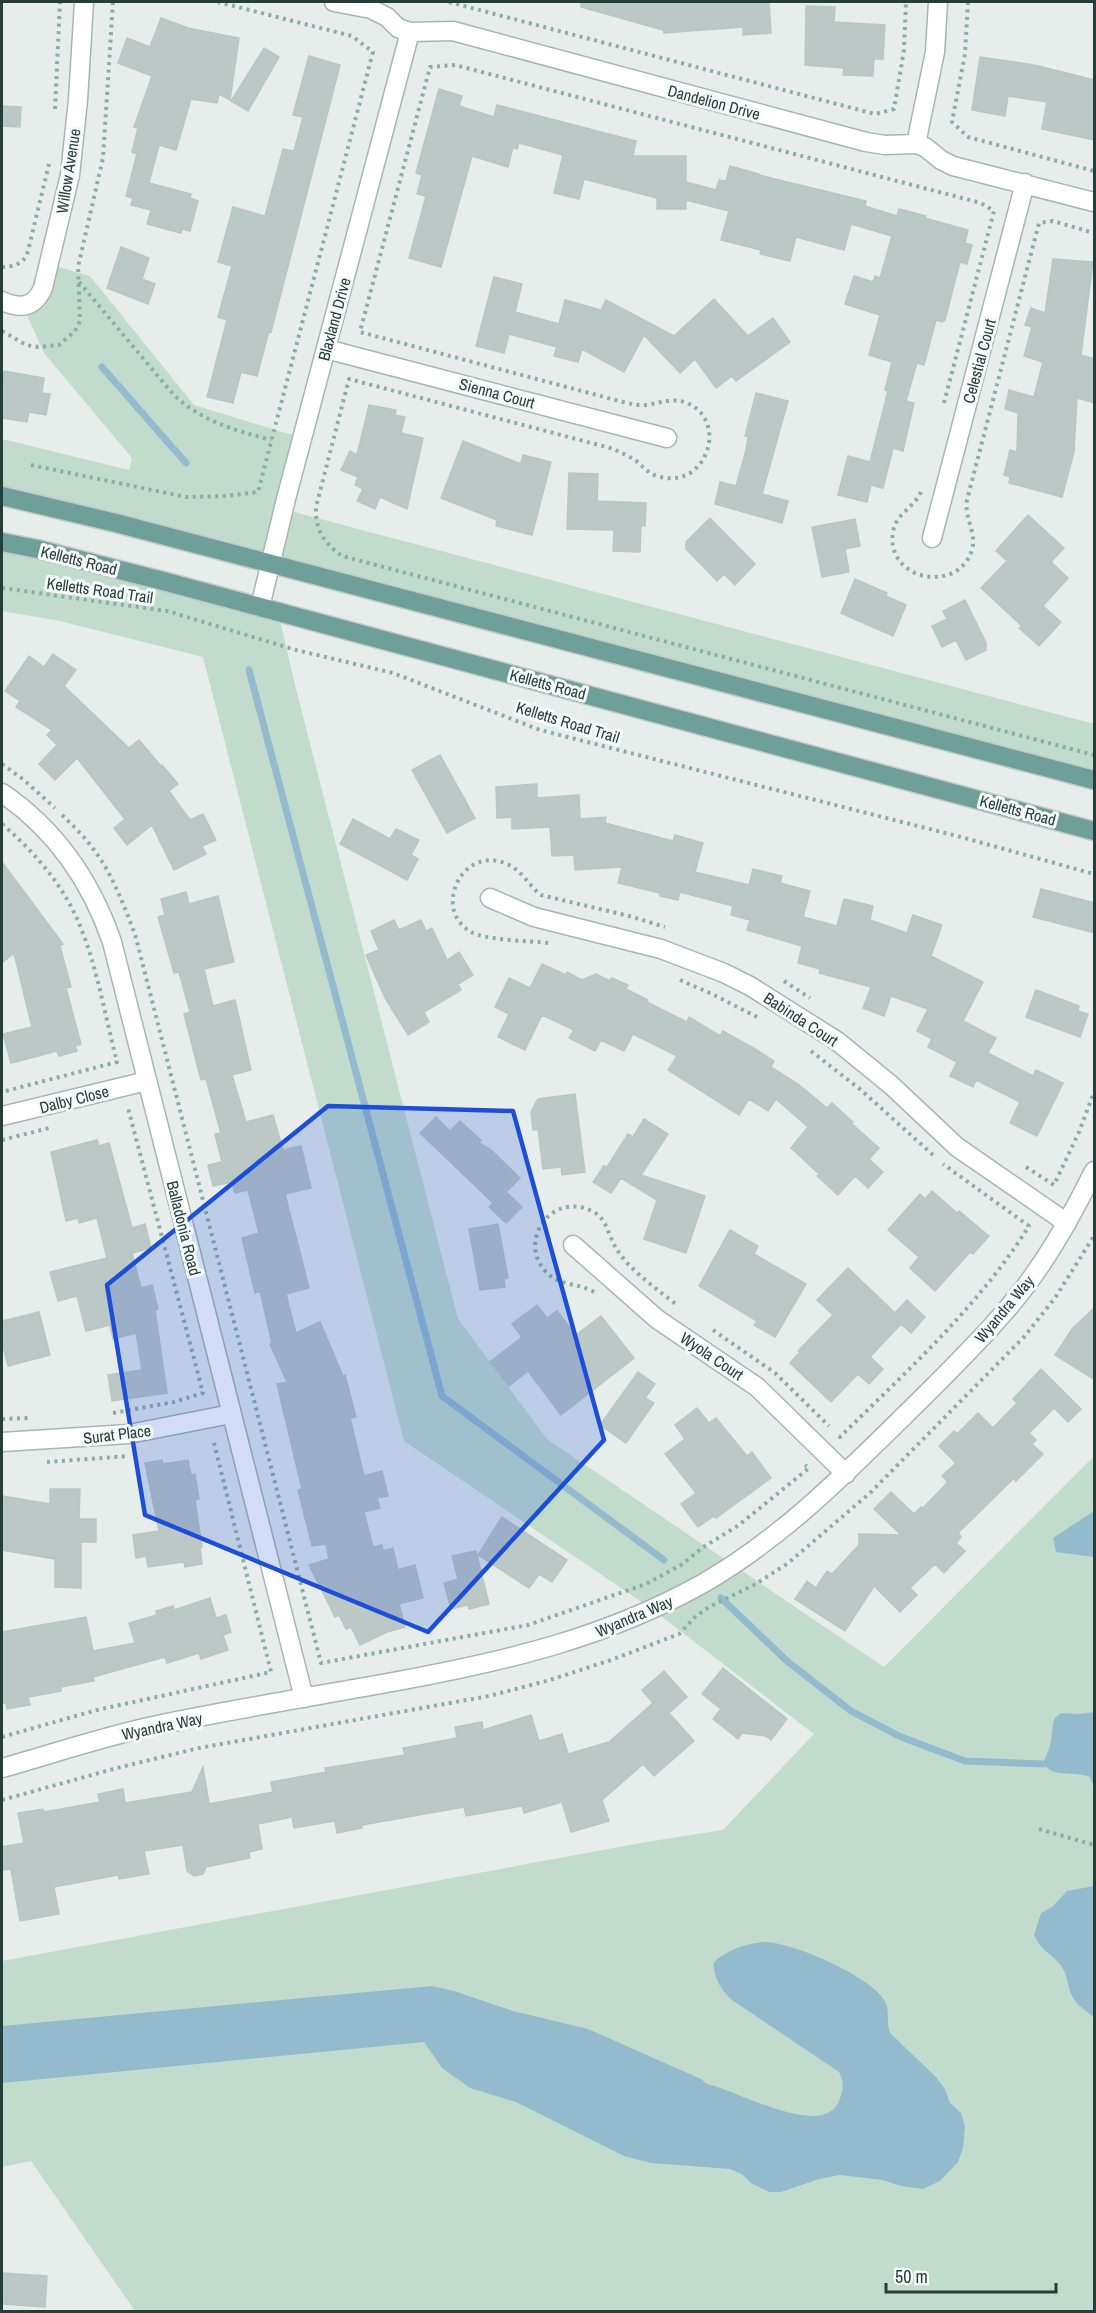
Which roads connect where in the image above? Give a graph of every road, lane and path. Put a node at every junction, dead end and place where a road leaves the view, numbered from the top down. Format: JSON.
{"nodes":[{"id":1,"x":60,"y":2,"type":"edge"},
{"id":2,"x":84,"y":2,"type":"edge"},
{"id":3,"x":113,"y":2,"type":"edge"},
{"id":4,"x":218,"y":2,"type":"edge"},
{"id":5,"x":334,"y":2,"type":"edge"},
{"id":6,"x":449,"y":2,"type":"edge"},
{"id":7,"x":906,"y":2,"type":"edge"},
{"id":8,"x":938,"y":2,"type":"edge"},
{"id":9,"x":968,"y":2,"type":"edge"},
{"id":10,"x":410,"y":32,"type":"junction"},
{"id":11,"x":55,"y":111,"type":"dead end"},
{"id":12,"x":916,"y":144,"type":"junction"},
{"id":13,"x":50,"y":159,"type":"dead end"},
{"id":14,"x":1095,"y":171,"type":"edge"},
{"id":15,"x":1025,"y":183,"type":"junction"},
{"id":16,"x":1095,"y":202,"type":"edge"},
{"id":17,"x":994,"y":211,"type":"dead end"},
{"id":18,"x":1039,"y":224,"type":"dead end"},
{"id":19,"x":1095,"y":233,"type":"edge"},
{"id":20,"x":2,"y":267,"type":"edge"},
{"id":21,"x":79,"y":282,"type":"junction"},
{"id":22,"x":2,"y":301,"type":"edge"},
{"id":23,"x":2,"y":331,"type":"edge"},
{"id":24,"x":360,"y":332,"type":"dead end"},
{"id":25,"x":326,"y":349,"type":"junction"},
{"id":26,"x":349,"y":379,"type":"dead end"},
{"id":27,"x":667,"y":438,"type":"dead end"},
{"id":28,"x":271,"y":440,"type":"junction"},
{"id":29,"x":31,"y":465,"type":"dead end"},
{"id":30,"x":2,"y":496,"type":"edge"},
{"id":31,"x":932,"y":538,"type":"dead end"},
{"id":32,"x":2,"y":542,"type":"edge"},
{"id":33,"x":270,"y":563,"type":"junction"},
{"id":34,"x":2,"y":588,"type":"edge"},
{"id":35,"x":260,"y":607,"type":"junction"},
{"id":36,"x":1095,"y":755,"type":"edge"},
{"id":37,"x":1095,"y":780,"type":"edge"},
{"id":38,"x":2,"y":793,"type":"edge"},
{"id":39,"x":2,"y":824,"type":"edge"},
{"id":40,"x":1095,"y":831,"type":"edge"},
{"id":41,"x":1095,"y":874,"type":"edge"},
{"id":42,"x":490,"y":898,"type":"dead end"},
{"id":43,"x":672,"y":929,"type":"dead end"},
{"id":44,"x":554,"y":944,"type":"dead end"},
{"id":45,"x":671,"y":976,"type":"dead end"},
{"id":46,"x":776,"y":977,"type":"dead end"},
{"id":47,"x":819,"y":1004,"type":"dead end"},
{"id":48,"x":764,"y":1021,"type":"dead end"},
{"id":49,"x":810,"y":1051,"type":"dead end"},
{"id":50,"x":147,"y":1081,"type":"junction"},
{"id":51,"x":2,"y":1092,"type":"edge"},
{"id":52,"x":1095,"y":1092,"type":"edge"},
{"id":53,"x":128,"y":1108,"type":"dead end"},
{"id":54,"x":2,"y":1116,"type":"edge"},
{"id":55,"x":934,"y":1156,"type":"dead end"},
{"id":56,"x":1017,"y":1162,"type":"dead end"},
{"id":57,"x":942,"y":1163,"type":"dead end"},
{"id":58,"x":1095,"y":1171,"type":"edge"},
{"id":59,"x":1067,"y":1223,"type":"junction"},
{"id":60,"x":1095,"y":1236,"type":"edge"},
{"id":61,"x":573,"y":1245,"type":"dead end"},
{"id":62,"x":598,"y":1295,"type":"dead end"},
{"id":63,"x":684,"y":1311,"type":"dead end"},
{"id":64,"x":710,"y":1328,"type":"dead end"},
{"id":65,"x":105,"y":1413,"type":"dead end"},
{"id":66,"x":231,"y":1414,"type":"junction"},
{"id":67,"x":35,"y":1418,"type":"dead end"},
{"id":68,"x":2,"y":1419,"type":"edge"},
{"id":69,"x":214,"y":1439,"type":"dead end"},
{"id":70,"x":2,"y":1442,"type":"edge"},
{"id":71,"x":800,"y":1460,"type":"dead end"},
{"id":72,"x":846,"y":1474,"type":"junction"},
{"id":73,"x":321,"y":1663,"type":"dead end"},
{"id":74,"x":304,"y":1698,"type":"junction"},
{"id":75,"x":2,"y":1737,"type":"edge"},
{"id":76,"x":2,"y":1768,"type":"edge"},
{"id":77,"x":2,"y":1800,"type":"edge"},
{"id":78,"x":1039,"y":1829,"type":"dead end"},
{"id":79,"x":1095,"y":1845,"type":"edge"}],
"edges":[{"from":1,"to":11,"type":"path"},
{"from":2,"to":22,"type":"street","name":"Willow Avenue"},
{"from":3,"to":21,"type":"path"},
{"from":4,"to":28,"type":"path"},
{"from":5,"to":10,"type":"street"},
{"from":6,"to":7,"type":"path"},
{"from":8,"to":12,"type":"street"},
{"from":9,"to":14,"type":"path"},
{"from":10,"to":12,"type":"street","name":"Dandelion Drive"},
{"from":10,"to":25,"type":"street","name":"Blaxland Drive"},
{"from":12,"to":15,"type":"street"},
{"from":13,"to":20,"type":"path"},
{"from":15,"to":16,"type":"street"},
{"from":15,"to":31,"type":"street","name":"Celestial Court"},
{"from":17,"to":24,"type":"path"},
{"from":18,"to":19,"type":"path"},
{"from":21,"to":23,"type":"path"},
{"from":21,"to":28,"type":"path"},
{"from":25,"to":27,"type":"street","name":"Sienna Court"},
{"from":25,"to":33,"type":"street","name":"Blaxland Drive"},
{"from":26,"to":36,"type":"path"},
{"from":28,"to":29,"type":"path"},
{"from":30,"to":33,"type":"main road"},
{"from":32,"to":35,"type":"main road","name":"Kelletts Road"},
{"from":33,"to":35,"type":"street","name":"Blaxland Drive"},
{"from":33,"to":37,"type":"main road"},
{"from":34,"to":41,"type":"path","name":"Kelletts Road Trail"},
{"from":35,"to":40,"type":"main road","name":"Kelletts Road"},
{"from":38,"to":50,"type":"street","name":"Balladonia Road"},
{"from":39,"to":51,"type":"path"},
{"from":42,"to":59,"type":"street","name":"Babinda Court"},
{"from":43,"to":44,"type":"path"},
{"from":45,"to":48,"type":"path"},
{"from":46,"to":47,"type":"path"},
{"from":49,"to":55,"type":"path"},
{"from":50,"to":54,"type":"street","name":"Dalby Close"},
{"from":50,"to":66,"type":"street","name":"Balladonia Road"},
{"from":52,"to":56,"type":"path"},
{"from":53,"to":65,"type":"path"},
{"from":57,"to":64,"type":"path"},
{"from":58,"to":59,"type":"street","name":"Wyandra Way"},
{"from":59,"to":72,"type":"street","name":"Wyandra Way"},
{"from":60,"to":77,"type":"path"},
{"from":61,"to":72,"type":"street","name":"Wyola Court"},
{"from":62,"to":63,"type":"path"},
{"from":66,"to":70,"type":"street","name":"Surat Place"},
{"from":66,"to":74,"type":"street","name":"Balladonia Road"},
{"from":67,"to":68,"type":"path"},
{"from":69,"to":75,"type":"path"},
{"from":71,"to":73,"type":"path"},
{"from":72,"to":74,"type":"street","name":"Wyandra Way"},
{"from":74,"to":76,"type":"street","name":"Wyandra Way"},
{"from":78,"to":79,"type":"path"}]}
